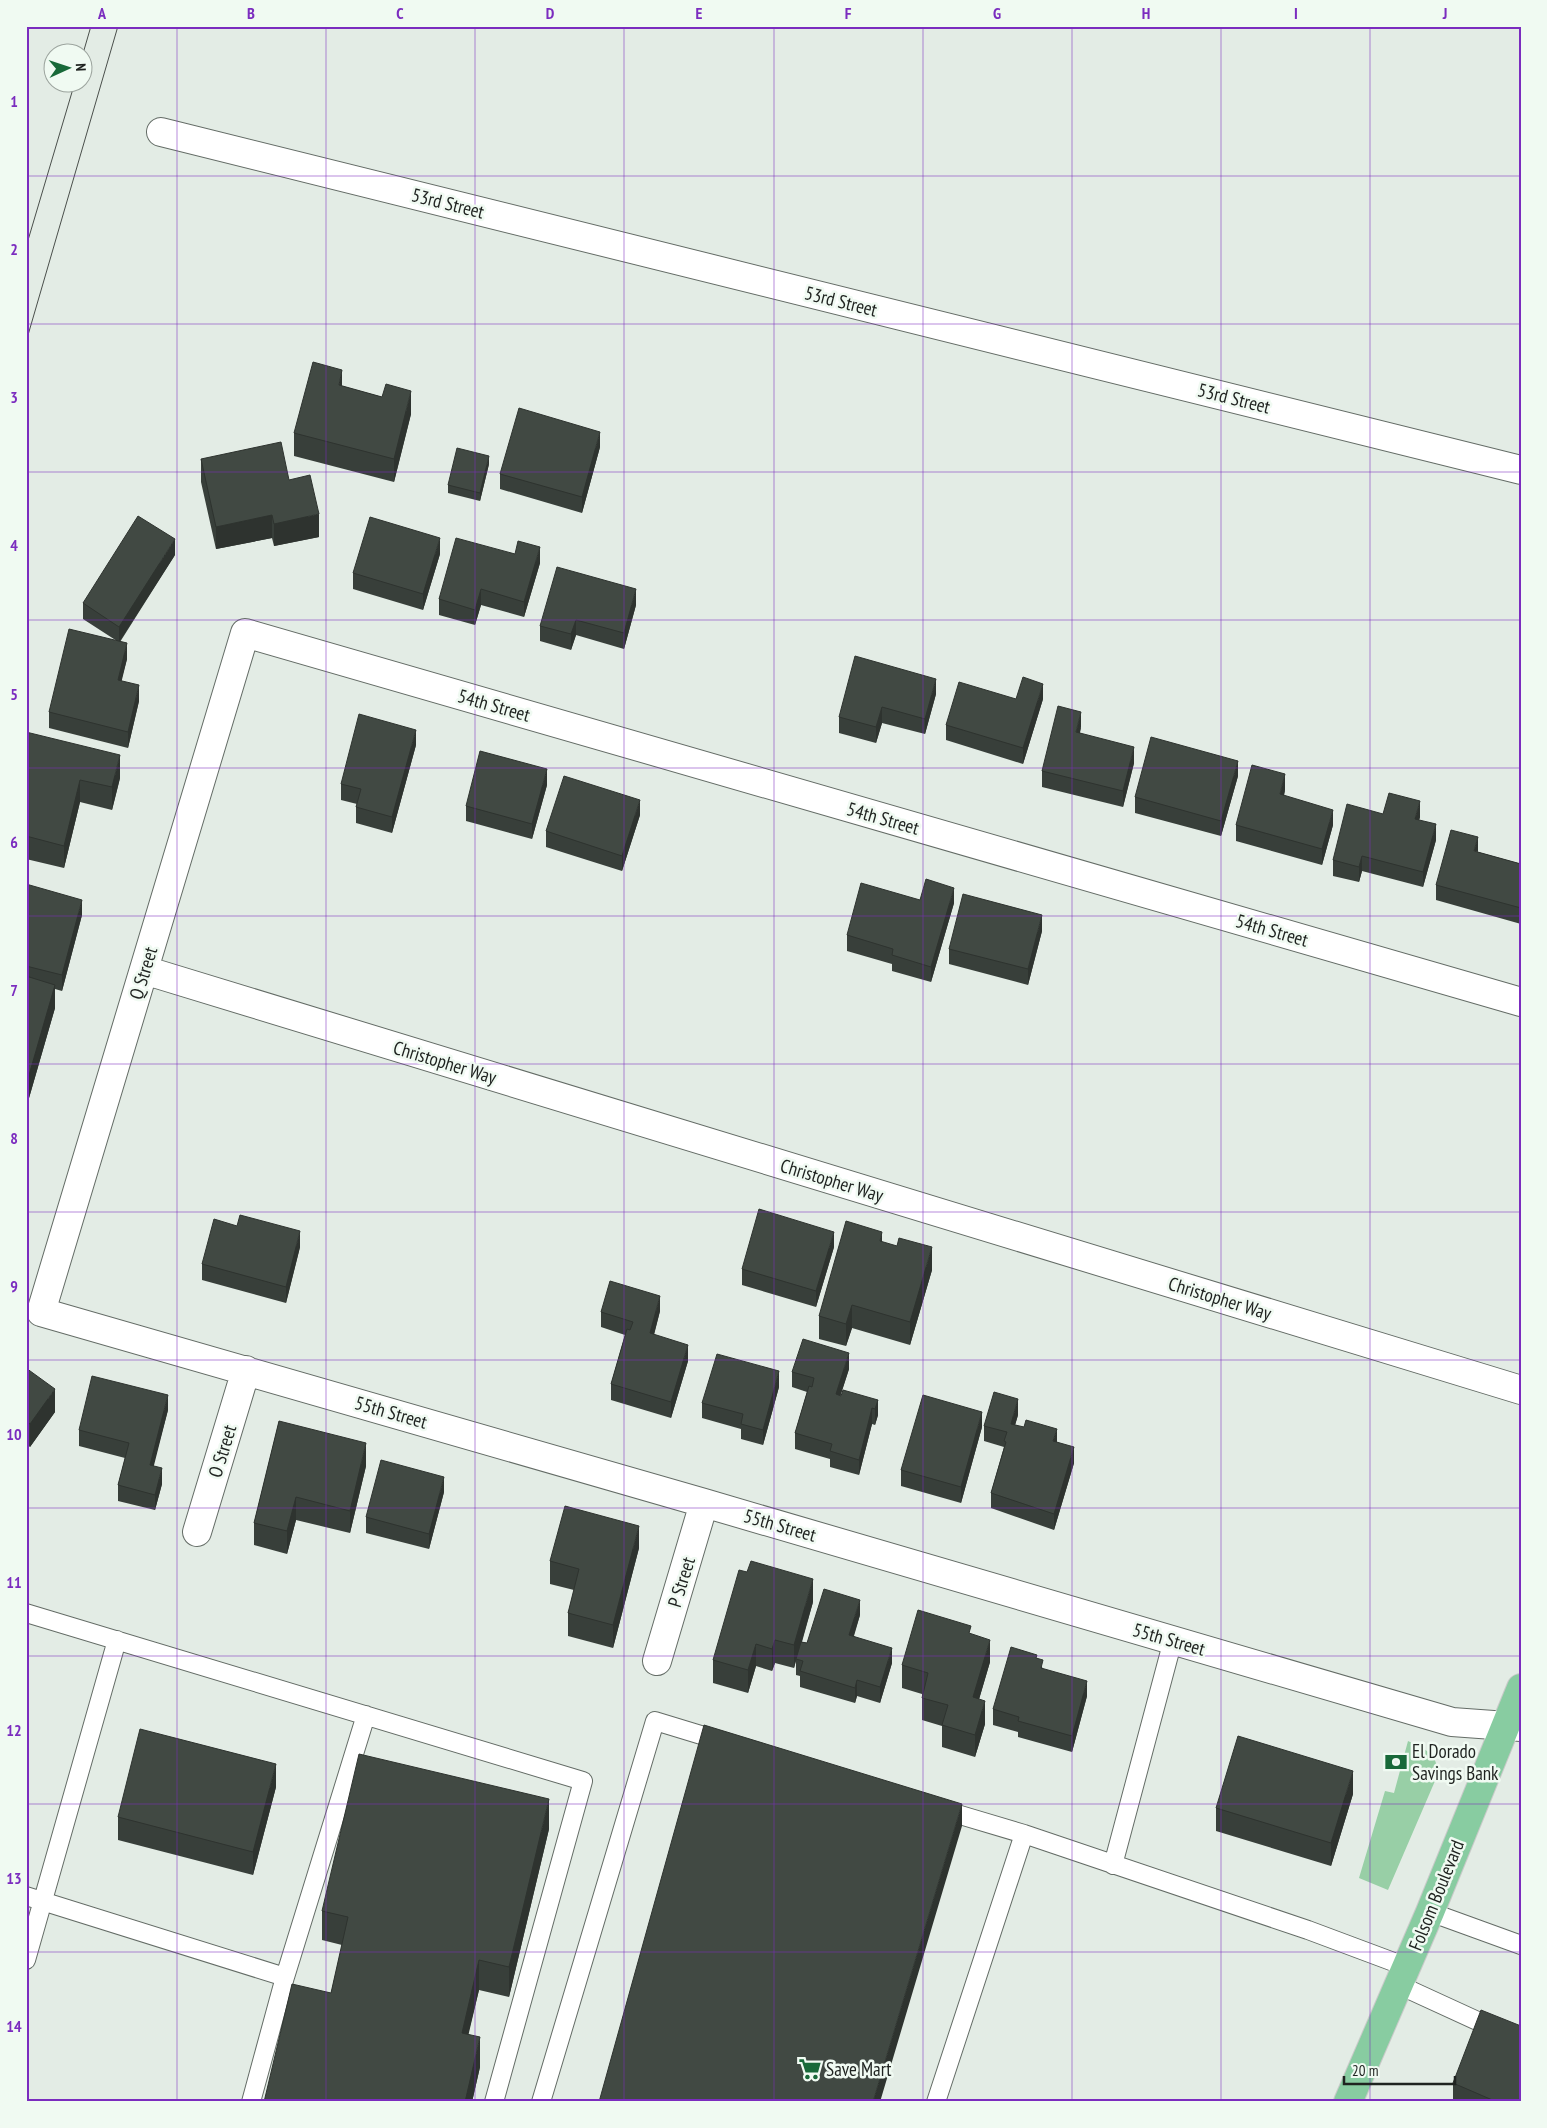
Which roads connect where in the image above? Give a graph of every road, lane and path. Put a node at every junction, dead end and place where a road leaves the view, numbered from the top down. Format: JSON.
{"nodes":[{"id":1,"x":161,"y":132,"type":"dead end"},
{"id":2,"x":1521,"y":470,"type":"edge"},
{"id":3,"x":245,"y":633,"type":"joint"},
{"id":4,"x":144,"y":970,"type":"junction"},
{"id":5,"x":1521,"y":1002,"type":"edge"},
{"id":6,"x":41,"y":1312,"type":"joint"},
{"id":7,"x":246,"y":1370,"type":"junction"},
{"id":8,"x":1521,"y":1390,"type":"edge"},
{"id":9,"x":704,"y":1503,"type":"junction"},
{"id":10,"x":198,"y":1532,"type":"dead end"},
{"id":11,"x":26,"y":1613,"type":"edge"},
{"id":12,"x":117,"y":1640,"type":"junction"},
{"id":13,"x":1173,"y":1640,"type":"junction"},
{"id":14,"x":657,"y":1662,"type":"dead end"},
{"id":15,"x":1521,"y":1688,"type":"edge"},
{"id":16,"x":366,"y":1716,"type":"junction"},
{"id":17,"x":1513,"y":1726,"type":"edge"},
{"id":18,"x":740,"y":1747,"type":"edge"},
{"id":19,"x":920,"y":1802,"type":"edge"},
{"id":20,"x":1024,"y":1834,"type":"junction"},
{"id":21,"x":1113,"y":1865,"type":"junction"},
{"id":22,"x":26,"y":1896,"type":"edge"},
{"id":23,"x":44,"y":1902,"type":"junction"},
{"id":24,"x":1430,"y":1912,"type":"junction"},
{"id":25,"x":1521,"y":1945,"type":"edge"},
{"id":26,"x":26,"y":1960,"type":"edge"},
{"id":27,"x":1403,"y":1976,"type":"junction"},
{"id":28,"x":285,"y":1977,"type":"junction"},
{"id":29,"x":1521,"y":2041,"type":"edge"},
{"id":30,"x":252,"y":2102,"type":"edge"},
{"id":31,"x":494,"y":2102,"type":"edge"},
{"id":32,"x":541,"y":2102,"type":"edge"},
{"id":33,"x":936,"y":2102,"type":"edge"},
{"id":34,"x":1348,"y":2102,"type":"edge"}],
"edges":[{"from":1,"to":2,"type":"street","name":"53rd Street"},
{"from":3,"to":4,"type":"street","name":"Q Street"},
{"from":3,"to":5,"type":"street","name":"54th Street"},
{"from":4,"to":6,"type":"street","name":"Q Street"},
{"from":4,"to":8,"type":"street","name":"Christopher Way"},
{"from":6,"to":7,"type":"street","name":"55th Street"},
{"from":7,"to":9,"type":"street","name":"55th Street"},
{"from":7,"to":10,"type":"street","name":"O Street"},
{"from":9,"to":13,"type":"street","name":"55th Street"},
{"from":9,"to":14,"type":"street","name":"P Street"},
{"from":11,"to":12,"type":"lane"},
{"from":12,"to":16,"type":"lane"},
{"from":12,"to":23,"type":"lane"},
{"from":13,"to":17,"type":"street","name":"55th Street"},
{"from":13,"to":21,"type":"lane"},
{"from":15,"to":17,"type":"main road","name":"Folsom Boulevard"},
{"from":16,"to":28,"type":"lane"},
{"from":16,"to":31,"type":"lane"},
{"from":17,"to":24,"type":"main road","name":"Folsom Boulevard"},
{"from":18,"to":32,"type":"lane"},
{"from":19,"to":20,"type":"lane"},
{"from":20,"to":21,"type":"lane"},
{"from":20,"to":33,"type":"lane"},
{"from":21,"to":27,"type":"lane"},
{"from":22,"to":23,"type":"lane"},
{"from":23,"to":26,"type":"lane"},
{"from":23,"to":28,"type":"lane"},
{"from":24,"to":25,"type":"lane"},
{"from":24,"to":27,"type":"main road","name":"Folsom Boulevard"},
{"from":27,"to":29,"type":"lane"},
{"from":27,"to":34,"type":"main road","name":"Folsom Boulevard"},
{"from":28,"to":30,"type":"lane"}]}
